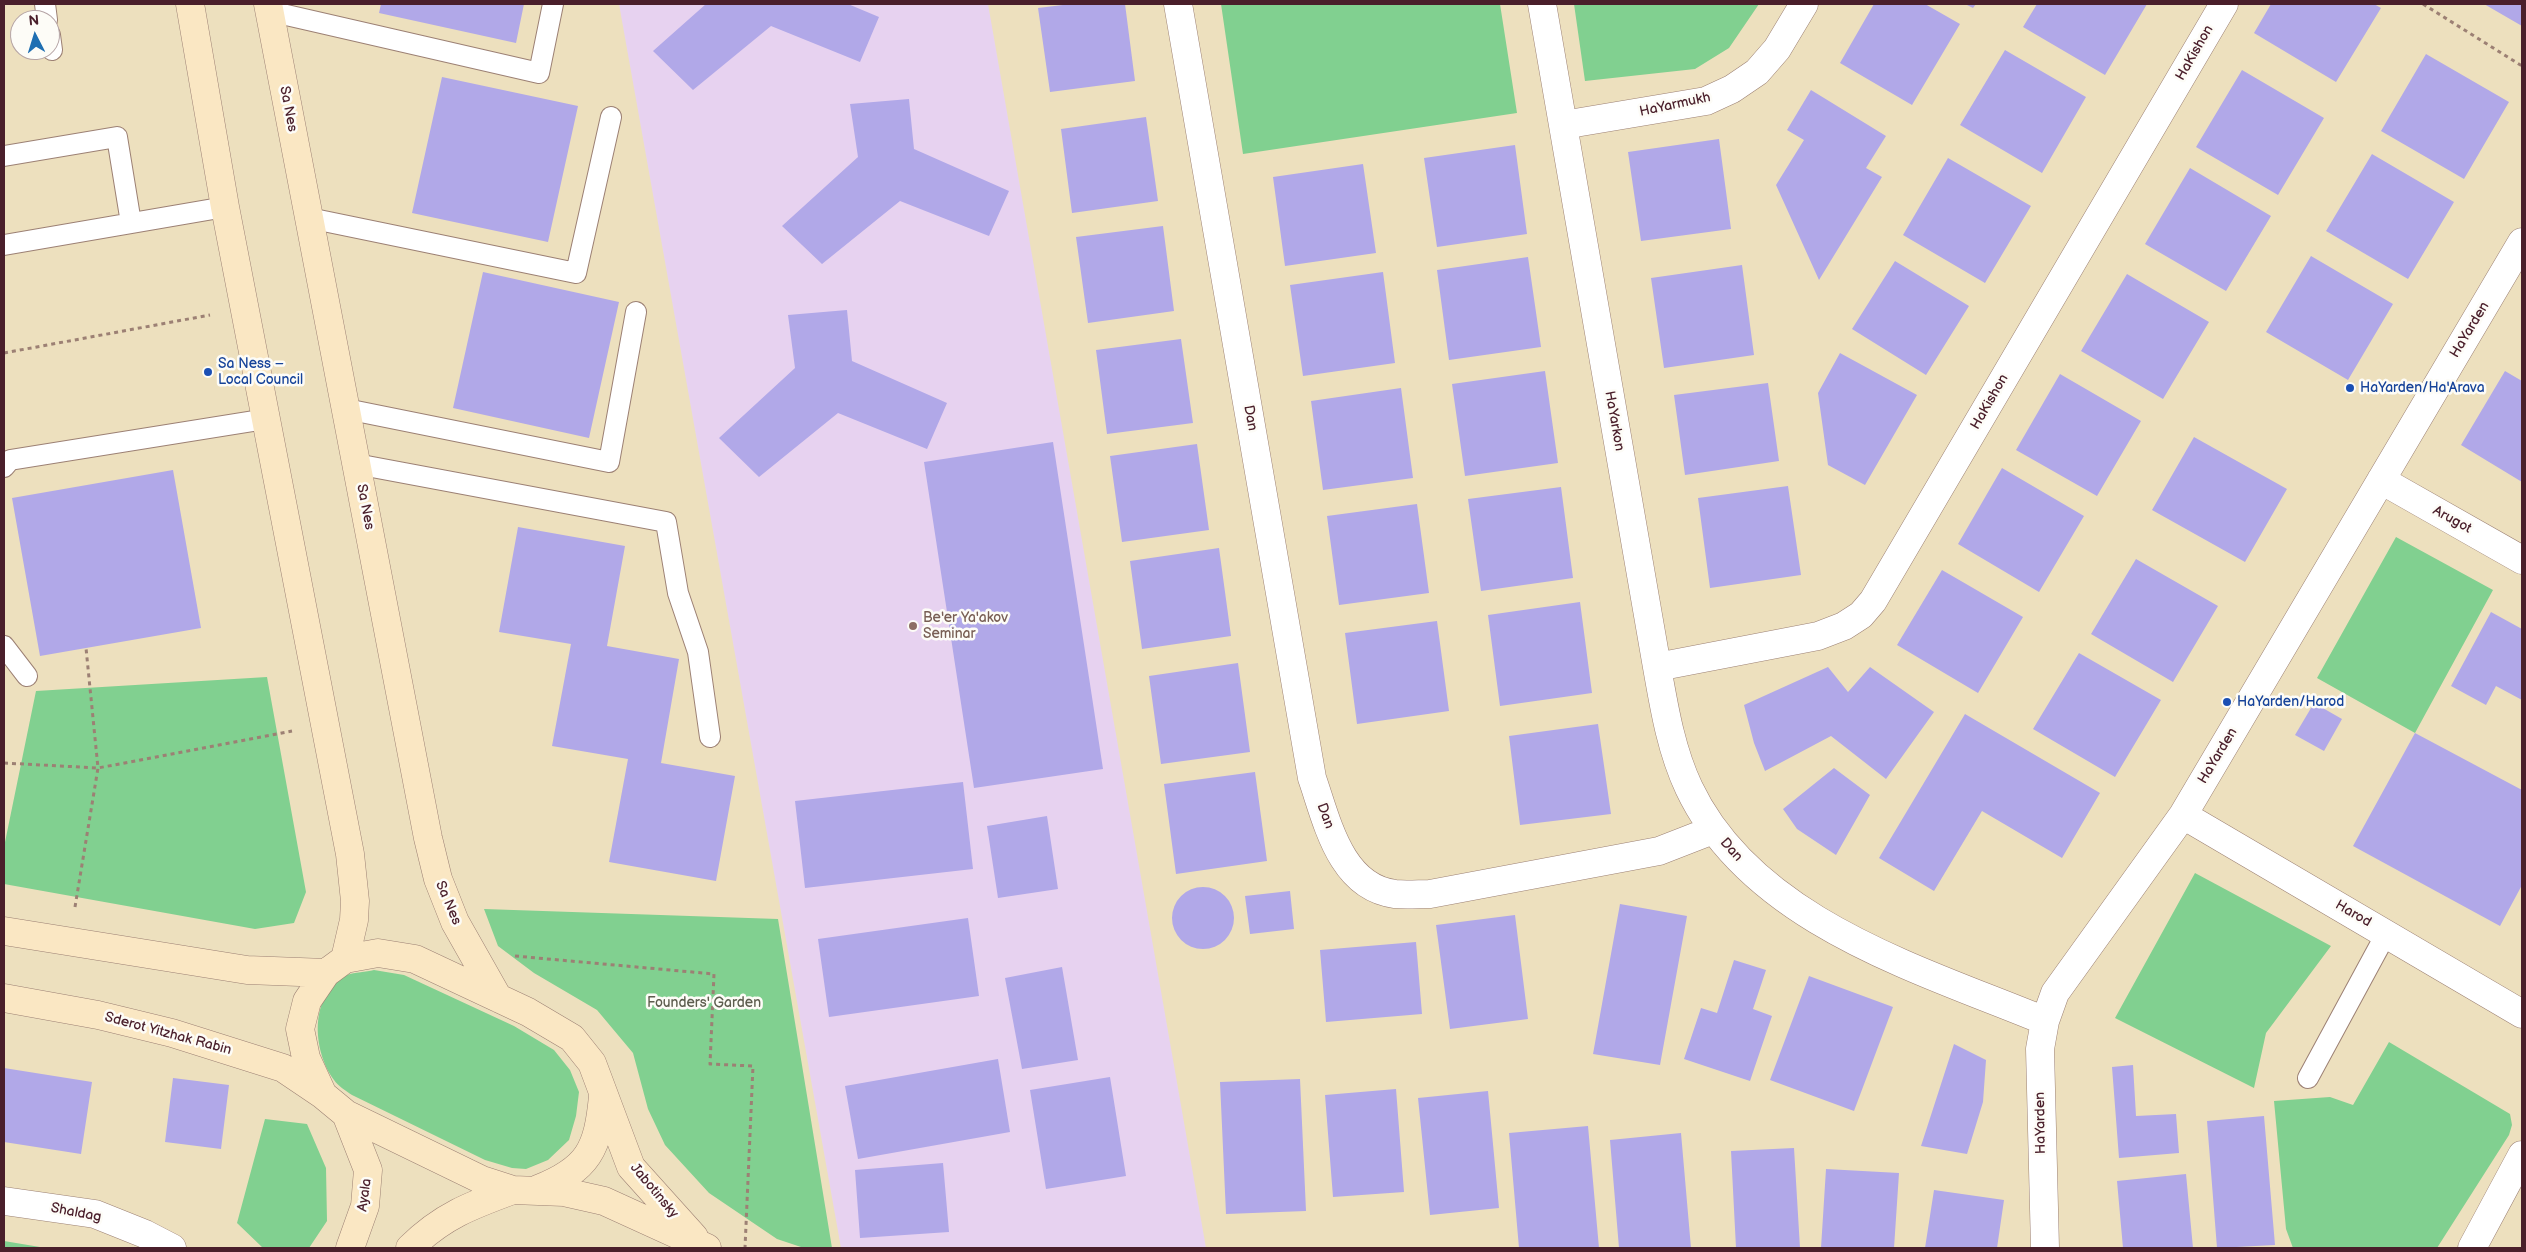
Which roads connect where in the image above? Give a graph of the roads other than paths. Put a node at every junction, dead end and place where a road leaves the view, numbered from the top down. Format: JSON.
{"nodes":[{"id":1,"x":190,"y":4,"type":"edge"},
{"id":2,"x":553,"y":4,"type":"edge"},
{"id":3,"x":1178,"y":4,"type":"edge"},
{"id":4,"x":1542,"y":4,"type":"edge"},
{"id":5,"x":1804,"y":4,"type":"edge"},
{"id":6,"x":2224,"y":4,"type":"edge"},
{"id":7,"x":268,"y":7,"type":"edge"},
{"id":8,"x":611,"y":117,"type":"dead end"},
{"id":9,"x":1563,"y":125,"type":"junction"},
{"id":10,"x":4,"y":156,"type":"edge"},
{"id":11,"x":225,"y":207,"type":"junction"},
{"id":12,"x":309,"y":218,"type":"junction"},
{"id":13,"x":131,"y":224,"type":"junction"},
{"id":14,"x":2522,"y":242,"type":"edge"},
{"id":15,"x":4,"y":245,"type":"edge"},
{"id":16,"x":636,"y":312,"type":"dead end"},
{"id":17,"x":346,"y":409,"type":"junction"},
{"id":18,"x":266,"y":419,"type":"junction"},
{"id":19,"x":356,"y":464,"type":"junction"},
{"id":20,"x":4,"y":466,"type":"edge"},
{"id":21,"x":2381,"y":480,"type":"junction"},
{"id":22,"x":2522,"y":560,"type":"edge"},
{"id":23,"x":4,"y":646,"type":"edge"},
{"id":24,"x":1657,"y":667,"type":"junction"},
{"id":25,"x":27,"y":676,"type":"dead end"},
{"id":26,"x":710,"y":737,"type":"dead end"},
{"id":27,"x":2183,"y":815,"type":"junction"},
{"id":28,"x":1713,"y":830,"type":"junction"},
{"id":29,"x":4,"y":931,"type":"edge"},
{"id":30,"x":2386,"y":934,"type":"junction"},
{"id":31,"x":336,"y":966,"type":"junction"},
{"id":32,"x":4,"y":998,"type":"edge"},
{"id":33,"x":498,"y":998,"type":"junction"},
{"id":34,"x":2522,"y":1014,"type":"edge"},
{"id":35,"x":2045,"y":1021,"type":"junction"},
{"id":36,"x":2308,"y":1078,"type":"dead end"},
{"id":37,"x":604,"y":1092,"type":"junction"},
{"id":38,"x":323,"y":1095,"type":"junction"},
{"id":39,"x":346,"y":1114,"type":"junction"},
{"id":40,"x":2522,"y":1155,"type":"edge"},
{"id":41,"x":524,"y":1190,"type":"junction"},
{"id":42,"x":4,"y":1201,"type":"edge"},
{"id":43,"x":2043,"y":1246,"type":"edge"},
{"id":44,"x":172,"y":1248,"type":"edge"},
{"id":45,"x":350,"y":1248,"type":"edge"},
{"id":46,"x":410,"y":1248,"type":"edge"},
{"id":47,"x":707,"y":1248,"type":"edge"},
{"id":48,"x":713,"y":1248,"type":"edge"},
{"id":49,"x":2472,"y":1248,"type":"edge"}],
"edges":[{"from":1,"to":11,"type":"street"},
{"from":2,"to":7,"type":"lane"},
{"from":3,"to":28,"type":"street","name":"Dan"},
{"from":4,"to":9,"type":"street","name":"HaYarkon"},
{"from":5,"to":9,"type":"street","name":"HaYarmukh"},
{"from":6,"to":24,"type":"street","name":"HaKishon"},
{"from":7,"to":12,"type":"street","name":"Sa Nes"},
{"from":8,"to":12,"type":"lane"},
{"from":9,"to":24,"type":"street","name":"HaYarkon"},
{"from":10,"to":13,"type":"lane"},
{"from":11,"to":13,"type":"lane"},
{"from":11,"to":18,"type":"street"},
{"from":12,"to":17,"type":"street","name":"Sa Nes"},
{"from":13,"to":15,"type":"lane"},
{"from":14,"to":21,"type":"street","name":"HaYarden"},
{"from":16,"to":17,"type":"lane"},
{"from":17,"to":19,"type":"street","name":"Sa Nes"},
{"from":18,"to":20,"type":"lane"},
{"from":18,"to":31,"type":"street"},
{"from":19,"to":26,"type":"lane"},
{"from":19,"to":33,"type":"street","name":"Sa Nes"},
{"from":21,"to":22,"type":"street","name":"Arugot"},
{"from":21,"to":27,"type":"street","name":"HaYarden"},
{"from":23,"to":25,"type":"lane"},
{"from":24,"to":28,"type":"street","name":"HaYarkon"},
{"from":27,"to":30,"type":"street","name":"Harod"},
{"from":27,"to":35,"type":"street","name":"HaYarden"},
{"from":28,"to":35,"type":"street","name":"Dan"},
{"from":29,"to":31,"type":"street"},
{"from":30,"to":34,"type":"street","name":"Harod"},
{"from":30,"to":36,"type":"lane"},
{"from":31,"to":33,"type":"street","name":"Jabotinsky"},
{"from":31,"to":38,"type":"street"},
{"from":32,"to":38,"type":"street","name":"Sderot Yitzhak Rabin"},
{"from":33,"to":37,"type":"street","name":"Jabotinsky"},
{"from":35,"to":43,"type":"street","name":"HaYarden"},
{"from":37,"to":41,"type":"street"},
{"from":37,"to":48,"type":"street","name":"Jabotinsky"},
{"from":38,"to":39,"type":"street","name":"Sderot Yitzhak Rabin"},
{"from":39,"to":41,"type":"street","name":"Sderot Yitzhak Rabin"},
{"from":39,"to":45,"type":"street","name":"Ayala"},
{"from":40,"to":49,"type":"street"},
{"from":41,"to":46,"type":"street"},
{"from":41,"to":47,"type":"street","name":"Jabotinsky"},
{"from":42,"to":44,"type":"street","name":"Shaldag"}]}
